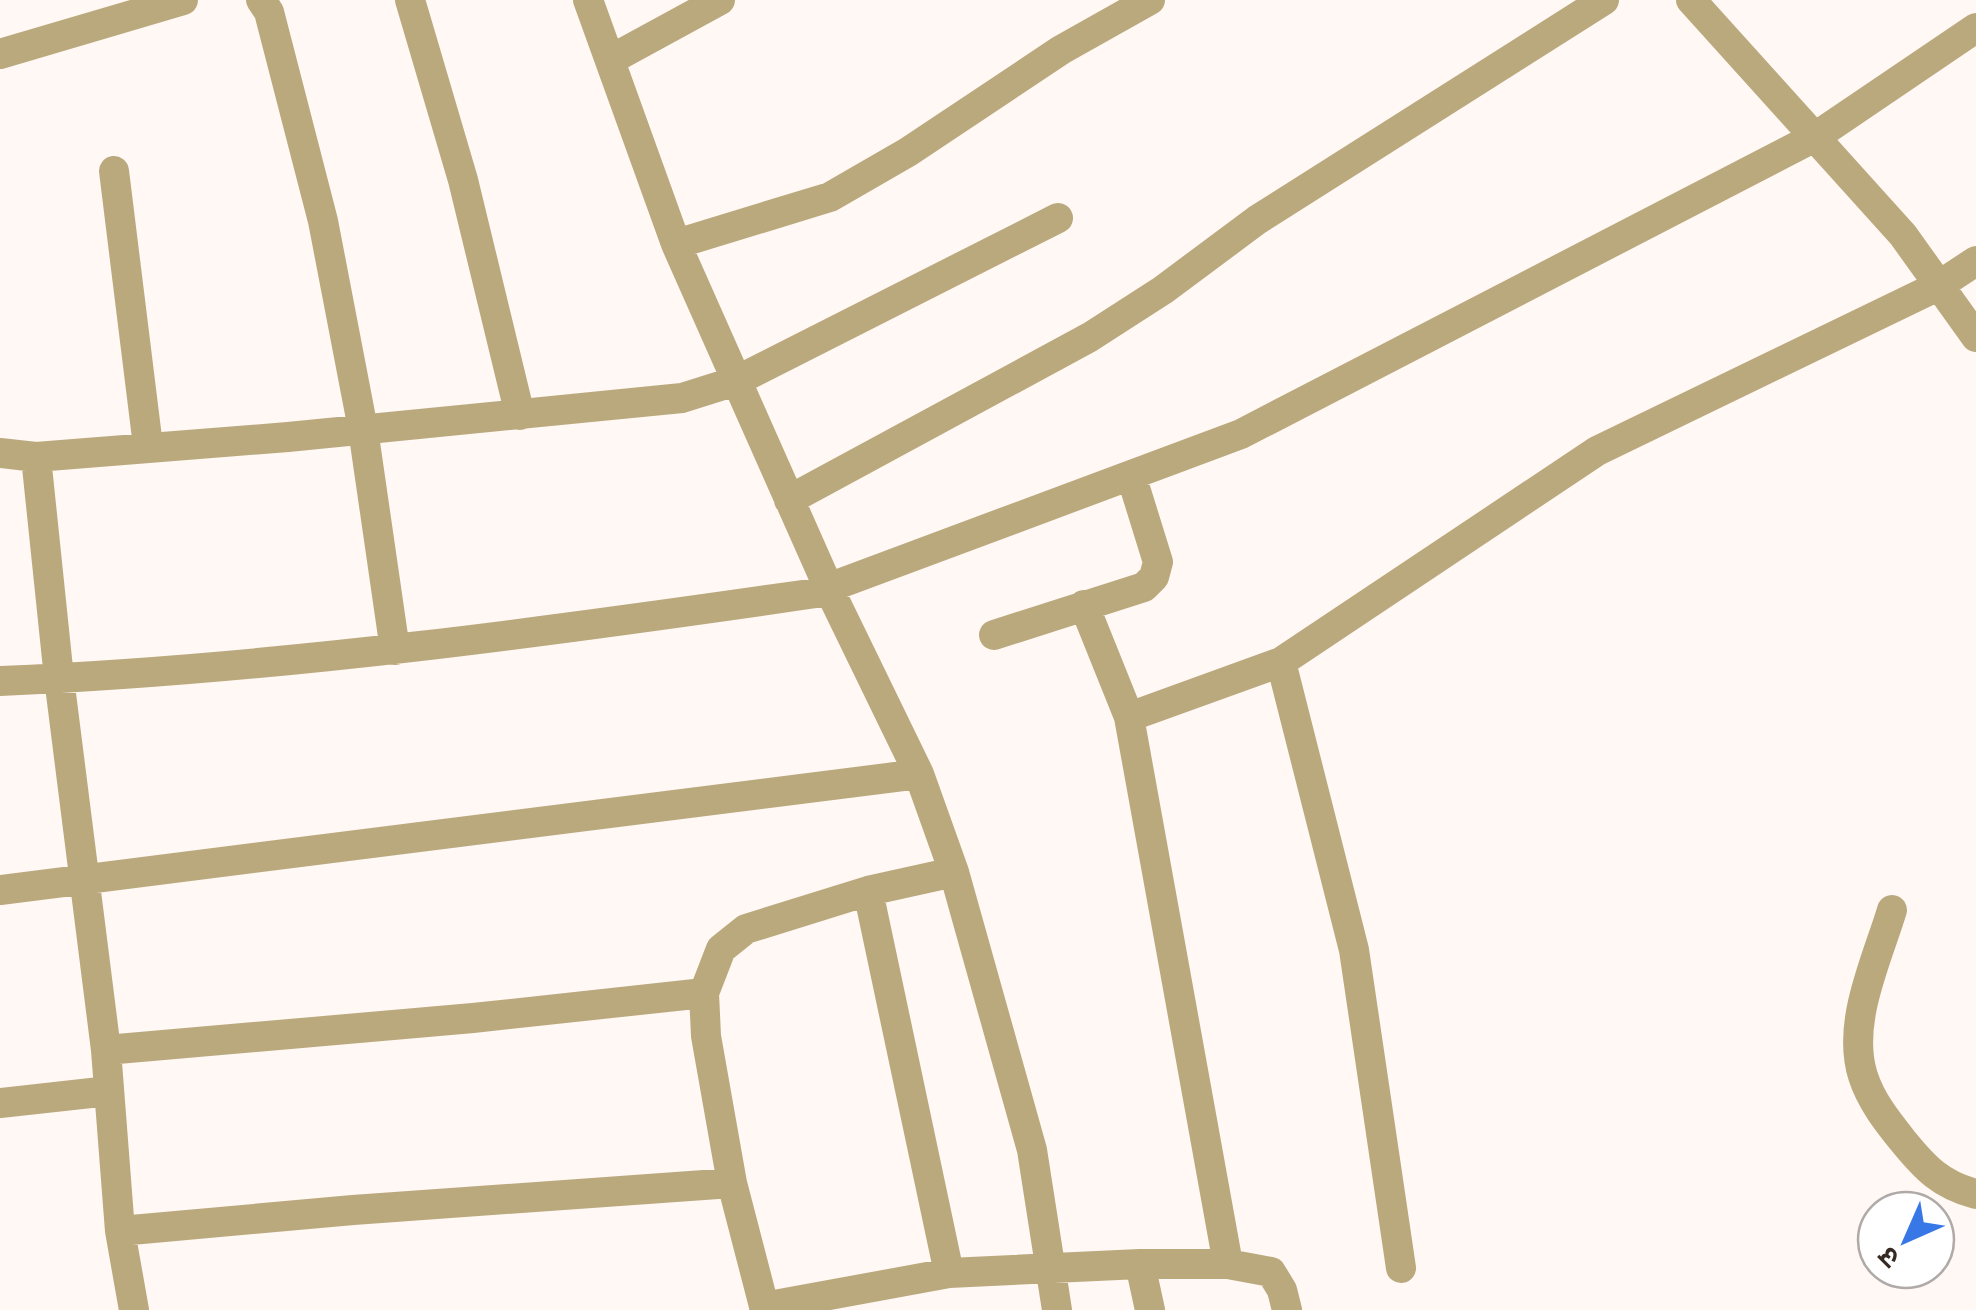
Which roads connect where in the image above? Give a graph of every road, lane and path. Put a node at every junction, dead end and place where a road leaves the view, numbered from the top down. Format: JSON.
{"nodes":[{"id":1,"x":183,"y":0,"type":"edge"},
{"id":2,"x":260,"y":0,"type":"edge"},
{"id":3,"x":410,"y":0,"type":"edge"},
{"id":4,"x":588,"y":0,"type":"edge"},
{"id":5,"x":720,"y":0,"type":"edge"},
{"id":6,"x":1150,"y":0,"type":"edge"},
{"id":7,"x":1604,"y":0,"type":"edge"},
{"id":8,"x":1691,"y":0,"type":"edge"},
{"id":9,"x":1976,"y":28,"type":"edge"},
{"id":10,"x":0,"y":54,"type":"edge"},
{"id":11,"x":610,"y":60,"type":"junction"},
{"id":12,"x":1815,"y":138,"type":"junction"},
{"id":13,"x":114,"y":170,"type":"dead end"},
{"id":14,"x":1058,"y":218,"type":"dead end"},
{"id":15,"x":676,"y":244,"type":"junction"},
{"id":16,"x":1976,"y":261,"type":"edge"},
{"id":17,"x":1938,"y":286,"type":"junction"},
{"id":18,"x":1976,"y":338,"type":"edge"},
{"id":19,"x":736,"y":381,"type":"junction"},
{"id":20,"x":520,"y":415,"type":"junction"},
{"id":21,"x":364,"y":430,"type":"junction"},
{"id":22,"x":148,"y":446,"type":"junction"},
{"id":23,"x":0,"y":454,"type":"edge"},
{"id":24,"x":36,"y":457,"type":"junction"},
{"id":25,"x":1131,"y":474,"type":"junction"},
{"id":26,"x":789,"y":500,"type":"junction"},
{"id":27,"x":830,"y":591,"type":"junction"},
{"id":28,"x":1084,"y":605,"type":"junction"},
{"id":29,"x":994,"y":635,"type":"dead end"},
{"id":30,"x":395,"y":650,"type":"junction"},
{"id":31,"x":1281,"y":662,"type":"junction"},
{"id":32,"x":60,"y":678,"type":"junction"},
{"id":33,"x":0,"y":681,"type":"edge"},
{"id":34,"x":1129,"y":717,"type":"junction"},
{"id":35,"x":919,"y":774,"type":"junction"},
{"id":36,"x":954,"y":872,"type":"junction"},
{"id":37,"x":85,"y":881,"type":"junction"},
{"id":38,"x":0,"y":890,"type":"edge"},
{"id":39,"x":868,"y":891,"type":"junction"},
{"id":40,"x":1892,"y":910,"type":"dead end"},
{"id":41,"x":704,"y":993,"type":"junction"},
{"id":42,"x":106,"y":1050,"type":"junction"},
{"id":43,"x":109,"y":1091,"type":"junction"},
{"id":44,"x":0,"y":1103,"type":"edge"},
{"id":45,"x":732,"y":1183,"type":"junction"},
{"id":46,"x":1976,"y":1194,"type":"edge"},
{"id":47,"x":120,"y":1231,"type":"junction"},
{"id":48,"x":1140,"y":1264,"type":"junction"},
{"id":49,"x":1228,"y":1264,"type":"junction"},
{"id":50,"x":1401,"y":1268,"type":"dead end"},
{"id":51,"x":1050,"y":1270,"type":"junction"},
{"id":52,"x":950,"y":1273,"type":"junction"},
{"id":53,"x":906,"y":1296,"type":"edge"},
{"id":54,"x":764,"y":1308,"type":"edge"},
{"id":55,"x":134,"y":1310,"type":"edge"},
{"id":56,"x":1057,"y":1310,"type":"edge"},
{"id":57,"x":1150,"y":1310,"type":"edge"},
{"id":58,"x":1287,"y":1310,"type":"edge"}],
"edges":[{"from":1,"to":10,"type":"street"},
{"from":2,"to":21,"type":"street"},
{"from":3,"to":20,"type":"street"},
{"from":4,"to":11,"type":"street"},
{"from":5,"to":11,"type":"street"},
{"from":6,"to":15,"type":"street"},
{"from":7,"to":26,"type":"street"},
{"from":8,"to":12,"type":"street"},
{"from":9,"to":12,"type":"street"},
{"from":11,"to":15,"type":"street"},
{"from":12,"to":17,"type":"street"},
{"from":12,"to":25,"type":"street"},
{"from":13,"to":22,"type":"street"},
{"from":14,"to":19,"type":"street"},
{"from":15,"to":19,"type":"street"},
{"from":16,"to":17,"type":"street"},
{"from":17,"to":18,"type":"street"},
{"from":17,"to":31,"type":"street"},
{"from":19,"to":20,"type":"street"},
{"from":19,"to":26,"type":"street"},
{"from":20,"to":21,"type":"street"},
{"from":21,"to":22,"type":"street"},
{"from":21,"to":30,"type":"street"},
{"from":22,"to":24,"type":"street"},
{"from":23,"to":24,"type":"street"},
{"from":24,"to":32,"type":"street"},
{"from":25,"to":27,"type":"street"},
{"from":25,"to":28,"type":"street"},
{"from":26,"to":27,"type":"street"},
{"from":27,"to":30,"type":"street"},
{"from":27,"to":35,"type":"street"},
{"from":28,"to":29,"type":"street"},
{"from":28,"to":34,"type":"street"},
{"from":30,"to":32,"type":"street"},
{"from":31,"to":34,"type":"street"},
{"from":31,"to":50,"type":"street"},
{"from":32,"to":33,"type":"street"},
{"from":32,"to":37,"type":"street"},
{"from":34,"to":49,"type":"street"},
{"from":35,"to":36,"type":"street"},
{"from":35,"to":37,"type":"street"},
{"from":36,"to":39,"type":"street"},
{"from":36,"to":51,"type":"street"},
{"from":37,"to":38,"type":"street"},
{"from":37,"to":42,"type":"street"},
{"from":39,"to":41,"type":"street"},
{"from":39,"to":52,"type":"street"},
{"from":40,"to":46,"type":"street"},
{"from":41,"to":42,"type":"street"},
{"from":41,"to":45,"type":"street"},
{"from":42,"to":43,"type":"street"},
{"from":43,"to":44,"type":"street"},
{"from":43,"to":47,"type":"street"},
{"from":45,"to":47,"type":"street"},
{"from":45,"to":54,"type":"street"},
{"from":47,"to":55,"type":"street"},
{"from":48,"to":49,"type":"street"},
{"from":48,"to":51,"type":"street"},
{"from":48,"to":57,"type":"street"},
{"from":49,"to":58,"type":"street"},
{"from":51,"to":52,"type":"street"},
{"from":51,"to":56,"type":"street"},
{"from":52,"to":53,"type":"street"},
{"from":53,"to":54,"type":"street"}]}
